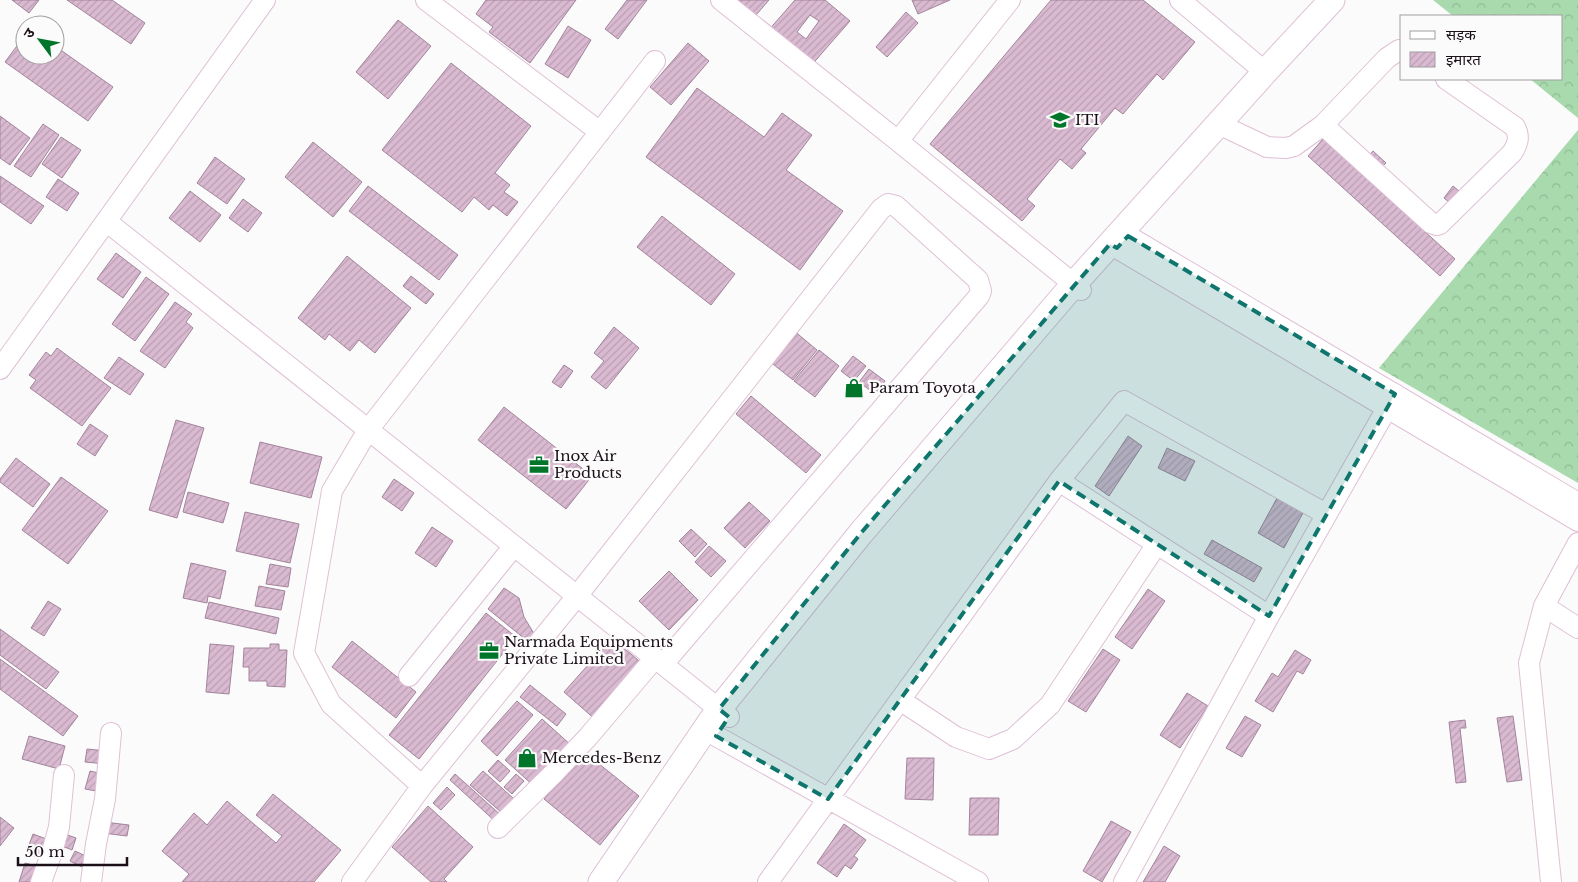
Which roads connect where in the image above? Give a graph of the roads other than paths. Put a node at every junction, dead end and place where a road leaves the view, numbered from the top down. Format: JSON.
{"nodes":[{"id":1,"x":265,"y":0,"type":"edge"},
{"id":2,"x":426,"y":0,"type":"edge"},
{"id":3,"x":721,"y":0,"type":"edge"},
{"id":4,"x":1010,"y":0,"type":"edge"},
{"id":5,"x":1180,"y":0,"type":"edge"},
{"id":6,"x":1332,"y":0,"type":"edge"},
{"id":7,"x":1344,"y":0,"type":"edge"},
{"id":8,"x":1400,"y":50,"type":"edge"},
{"id":9,"x":656,"y":61,"type":"dead end"},
{"id":10,"x":1265,"y":72,"type":"junction"},
{"id":11,"x":1447,"y":80,"type":"edge"},
{"id":12,"x":1323,"y":125,"type":"junction"},
{"id":13,"x":1227,"y":128,"type":"junction"},
{"id":14,"x":600,"y":132,"type":"junction"},
{"id":15,"x":898,"y":141,"type":"junction"},
{"id":16,"x":106,"y":221,"type":"junction"},
{"id":17,"x":1119,"y":239,"type":"junction"},
{"id":18,"x":1078,"y":287,"type":"junction"},
{"id":19,"x":0,"y":369,"type":"edge"},
{"id":20,"x":1391,"y":400,"type":"junction"},
{"id":21,"x":368,"y":430,"type":"junction"},
{"id":22,"x":1059,"y":481,"type":"junction"},
{"id":23,"x":1578,"y":503,"type":"edge"},
{"id":24,"x":1326,"y":514,"type":"junction"},
{"id":25,"x":1578,"y":521,"type":"edge"},
{"id":26,"x":1578,"y":543,"type":"edge"},
{"id":27,"x":1157,"y":544,"type":"junction"},
{"id":28,"x":514,"y":546,"type":"junction"},
{"id":29,"x":577,"y":596,"type":"junction"},
{"id":30,"x":1544,"y":606,"type":"junction"},
{"id":31,"x":1269,"y":616,"type":"junction"},
{"id":32,"x":1578,"y":628,"type":"edge"},
{"id":33,"x":659,"y":661,"type":"junction"},
{"id":34,"x":409,"y":676,"type":"dead end"},
{"id":35,"x":900,"y":700,"type":"junction"},
{"id":36,"x":721,"y":720,"type":"junction"},
{"id":37,"x":111,"y":733,"type":"dead end"},
{"id":38,"x":64,"y":775,"type":"dead end"},
{"id":39,"x":422,"y":786,"type":"junction"},
{"id":40,"x":828,"y":799,"type":"junction"},
{"id":41,"x":498,"y":828,"type":"dead end"},
{"id":42,"x":41,"y":882,"type":"edge"},
{"id":43,"x":91,"y":882,"type":"edge"},
{"id":44,"x":352,"y":882,"type":"edge"},
{"id":45,"x":601,"y":882,"type":"edge"},
{"id":46,"x":616,"y":882,"type":"edge"},
{"id":47,"x":768,"y":882,"type":"edge"},
{"id":48,"x":978,"y":882,"type":"edge"},
{"id":49,"x":1124,"y":882,"type":"edge"},
{"id":50,"x":1551,"y":882,"type":"edge"}],
"edges":[{"from":1,"to":16,"type":"street"},
{"from":2,"to":14,"type":"street"},
{"from":3,"to":15,"type":"street"},
{"from":4,"to":15,"type":"street"},
{"from":5,"to":10,"type":"street"},
{"from":6,"to":10,"type":"main road"},
{"from":7,"to":13,"type":"main road"},
{"from":8,"to":12,"type":"street"},
{"from":9,"to":14,"type":"street"},
{"from":10,"to":17,"type":"main road"},
{"from":11,"to":12,"type":"street"},
{"from":12,"to":13,"type":"street"},
{"from":13,"to":17,"type":"main road"},
{"from":14,"to":21,"type":"street"},
{"from":15,"to":18,"type":"street"},
{"from":16,"to":19,"type":"street"},
{"from":16,"to":21,"type":"street"},
{"from":17,"to":18,"type":"main road"},
{"from":17,"to":20,"type":"street"},
{"from":18,"to":36,"type":"main road"},
{"from":20,"to":23,"type":"street"},
{"from":20,"to":24,"type":"street"},
{"from":20,"to":25,"type":"street"},
{"from":21,"to":28,"type":"street"},
{"from":21,"to":39,"type":"street"},
{"from":22,"to":24,"type":"street"},
{"from":22,"to":27,"type":"street"},
{"from":22,"to":35,"type":"street"},
{"from":24,"to":31,"type":"street"},
{"from":26,"to":30,"type":"street"},
{"from":27,"to":31,"type":"street"},
{"from":27,"to":35,"type":"street"},
{"from":28,"to":29,"type":"street"},
{"from":28,"to":34,"type":"street"},
{"from":29,"to":33,"type":"street"},
{"from":29,"to":33,"type":"street"},
{"from":29,"to":39,"type":"street"},
{"from":30,"to":32,"type":"street"},
{"from":30,"to":50,"type":"street"},
{"from":31,"to":49,"type":"street"},
{"from":33,"to":36,"type":"street"},
{"from":33,"to":41,"type":"street"},
{"from":35,"to":40,"type":"street"},
{"from":36,"to":40,"type":"street"},
{"from":36,"to":45,"type":"main road"},
{"from":36,"to":46,"type":"main road"},
{"from":37,"to":43,"type":"street"},
{"from":38,"to":42,"type":"street"},
{"from":39,"to":44,"type":"street"},
{"from":40,"to":47,"type":"street"},
{"from":40,"to":48,"type":"street"}]}
